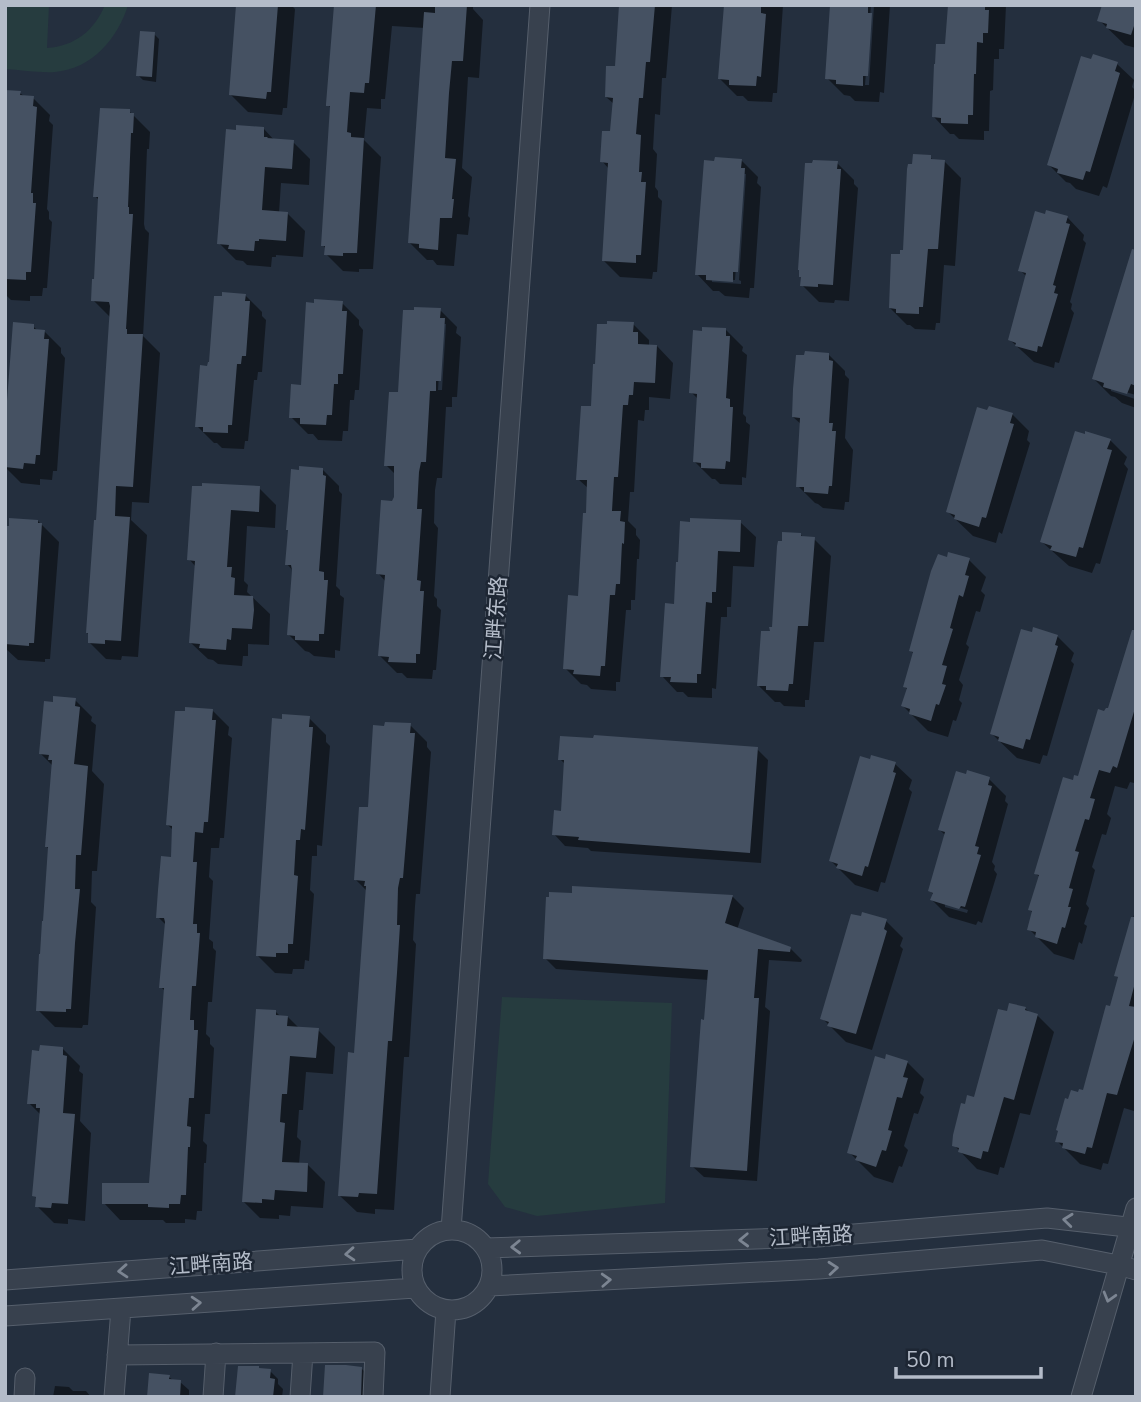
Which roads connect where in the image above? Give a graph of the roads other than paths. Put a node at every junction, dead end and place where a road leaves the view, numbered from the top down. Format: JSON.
{"nodes":[{"id":1,"x":540,"y":5,"type":"edge"},
{"id":2,"x":1134,"y":1221,"type":"edge"},
{"id":3,"x":451,"y":1230,"type":"junction"},
{"id":4,"x":485,"y":1248,"type":"junction"},
{"id":5,"x":418,"y":1249,"type":"junction"},
{"id":6,"x":1127,"y":1268,"type":"edge"},
{"id":7,"x":5,"y":1280,"type":"edge"},
{"id":8,"x":489,"y":1286,"type":"junction"},
{"id":9,"x":415,"y":1287,"type":"junction"},
{"id":10,"x":121,"y":1309,"type":"junction"},
{"id":11,"x":446,"y":1310,"type":"junction"},
{"id":12,"x":5,"y":1316,"type":"edge"},
{"id":13,"x":216,"y":1353,"type":"junction"},
{"id":14,"x":303,"y":1353,"type":"junction"},
{"id":15,"x":117,"y":1355,"type":"junction"},
{"id":16,"x":114,"y":1397,"type":"edge"},
{"id":17,"x":213,"y":1397,"type":"edge"},
{"id":18,"x":300,"y":1397,"type":"edge"},
{"id":19,"x":373,"y":1397,"type":"edge"},
{"id":20,"x":440,"y":1397,"type":"edge"},
{"id":21,"x":1081,"y":1397,"type":"edge"}],
"edges":[{"from":1,"to":3,"type":"street","name":"江畔东路"},
{"from":2,"to":4,"type":"street","name":"江畔南路","one_way":true},
{"from":2,"to":6,"type":"street"},
{"from":3,"to":4,"type":"street"},
{"from":3,"to":5,"type":"street"},
{"from":4,"to":8,"type":"street"},
{"from":5,"to":7,"type":"street","name":"江畔南路","one_way":true},
{"from":5,"to":9,"type":"street"},
{"from":8,"to":6,"type":"street","name":"江畔南路","one_way":true},
{"from":6,"to":21,"type":"street","one_way":true},
{"from":8,"to":11,"type":"street"},
{"from":10,"to":9,"type":"street","name":"江畔南路","one_way":true},
{"from":9,"to":11,"type":"street"},
{"from":10,"to":12,"type":"street","name":"江畔南路"},
{"from":10,"to":15,"type":"street"},
{"from":11,"to":20,"type":"street"},
{"from":13,"to":14,"type":"street"},
{"from":13,"to":15,"type":"street"},
{"from":13,"to":17,"type":"street"},
{"from":14,"to":18,"type":"street"},
{"from":14,"to":19,"type":"street"},
{"from":15,"to":16,"type":"street"}]}
